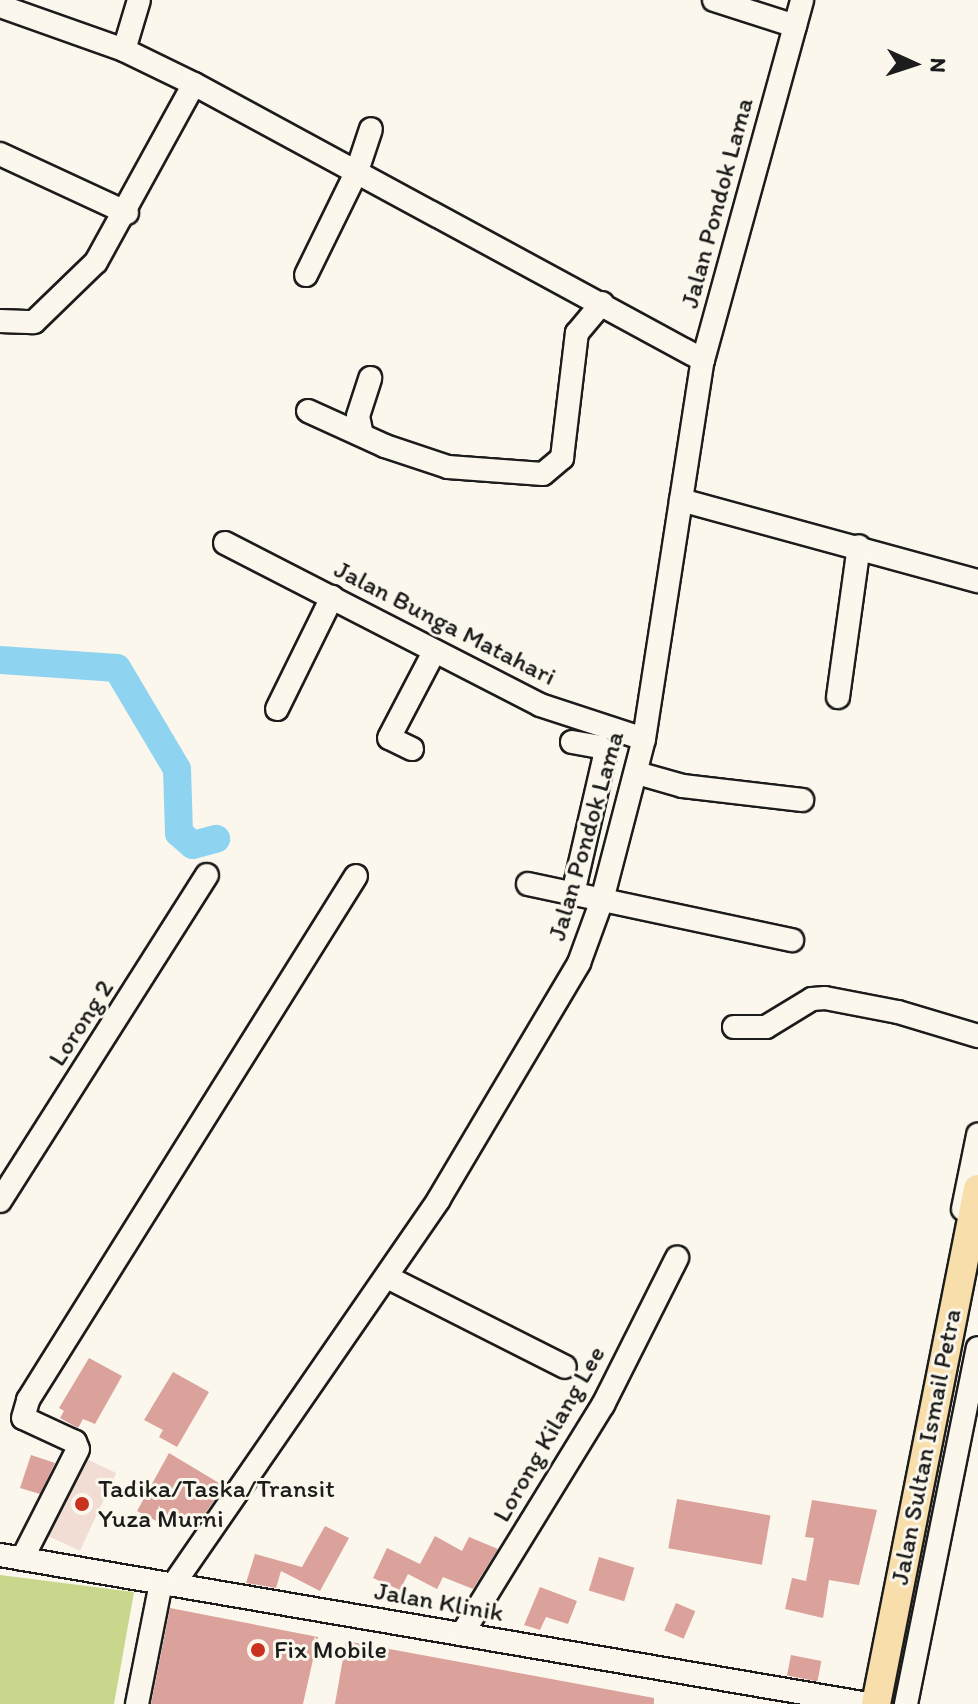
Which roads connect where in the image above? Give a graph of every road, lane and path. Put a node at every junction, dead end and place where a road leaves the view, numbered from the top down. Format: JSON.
{"nodes":[{"id":1,"x":139,"y":0,"type":"edge"},
{"id":2,"x":714,"y":0,"type":"edge"},
{"id":3,"x":802,"y":0,"type":"edge"},
{"id":4,"x":0,"y":6,"type":"edge"},
{"id":5,"x":795,"y":26,"type":"junction"},
{"id":6,"x":124,"y":50,"type":"junction"},
{"id":7,"x":194,"y":84,"type":"junction"},
{"id":8,"x":371,"y":129,"type":"dead end"},
{"id":9,"x":0,"y":154,"type":"edge"},
{"id":10,"x":357,"y":171,"type":"junction"},
{"id":11,"x":127,"y":213,"type":"junction"},
{"id":12,"x":306,"y":275,"type":"dead end"},
{"id":13,"x":602,"y":303,"type":"junction"},
{"id":14,"x":0,"y":321,"type":"edge"},
{"id":15,"x":703,"y":360,"type":"junction"},
{"id":16,"x":370,"y":378,"type":"dead end"},
{"id":17,"x":308,"y":411,"type":"dead end"},
{"id":18,"x":362,"y":435,"type":"junction"},
{"id":19,"x":681,"y":500,"type":"junction"},
{"id":20,"x":225,"y":543,"type":"dead end"},
{"id":21,"x":859,"y":546,"type":"junction"},
{"id":22,"x":978,"y":581,"type":"edge"},
{"id":23,"x":332,"y":597,"type":"junction"},
{"id":24,"x":434,"y":652,"type":"junction"},
{"id":25,"x":838,"y":697,"type":"dead end"},
{"id":26,"x":277,"y":709,"type":"dead end"},
{"id":27,"x":644,"y":739,"type":"junction"},
{"id":28,"x":572,"y":742,"type":"dead end"},
{"id":29,"x":412,"y":749,"type":"dead end"},
{"id":30,"x":637,"y":773,"type":"junction"},
{"id":31,"x":802,"y":800,"type":"dead end"},
{"id":32,"x":590,"y":823,"type":"junction"},
{"id":33,"x":621,"y":830,"type":"junction"},
{"id":34,"x":207,"y":875,"type":"dead end"},
{"id":35,"x":356,"y":876,"type":"dead end"},
{"id":36,"x":528,"y":884,"type":"dead end"},
{"id":37,"x":573,"y":894,"type":"junction"},
{"id":38,"x":602,"y":900,"type":"junction"},
{"id":39,"x":792,"y":940,"type":"dead end"},
{"id":40,"x":734,"y":1027,"type":"dead end"},
{"id":41,"x":978,"y":1036,"type":"edge"},
{"id":42,"x":978,"y":1135,"type":"edge"},
{"id":43,"x":978,"y":1189,"type":"edge"},
{"id":44,"x":0,"y":1201,"type":"edge"},
{"id":45,"x":677,"y":1258,"type":"dead end"},
{"id":46,"x":978,"y":1271,"type":"edge"},
{"id":47,"x":387,"y":1277,"type":"junction"},
{"id":48,"x":978,"y":1348,"type":"edge"},
{"id":49,"x":565,"y":1367,"type":"dead end"},
{"id":50,"x":968,"y":1451,"type":"edge"},
{"id":51,"x":11,"y":1557,"type":"edge"},
{"id":52,"x":167,"y":1584,"type":"junction"},
{"id":53,"x":462,"y":1634,"type":"junction"},
{"id":54,"x":137,"y":1704,"type":"edge"},
{"id":55,"x":866,"y":1704,"type":"edge"},
{"id":56,"x":876,"y":1704,"type":"edge"},
{"id":57,"x":892,"y":1704,"type":"edge"},
{"id":58,"x":906,"y":1704,"type":"edge"}],
"edges":[{"from":1,"to":6,"type":"street"},
{"from":2,"to":5,"type":"street"},
{"from":3,"to":5,"type":"street","name":"Jalan Pondok Lama"},
{"from":4,"to":6,"type":"street"},
{"from":5,"to":15,"type":"street","name":"Jalan Pondok Lama"},
{"from":6,"to":7,"type":"street"},
{"from":7,"to":10,"type":"street"},
{"from":7,"to":11,"type":"street"},
{"from":8,"to":10,"type":"street"},
{"from":9,"to":11,"type":"street"},
{"from":10,"to":12,"type":"street"},
{"from":10,"to":13,"type":"street"},
{"from":11,"to":14,"type":"street"},
{"from":13,"to":15,"type":"street"},
{"from":13,"to":18,"type":"street"},
{"from":15,"to":19,"type":"street","name":"Jalan Pondok Lama"},
{"from":16,"to":18,"type":"street"},
{"from":17,"to":18,"type":"street"},
{"from":19,"to":21,"type":"street"},
{"from":19,"to":27,"type":"street","name":"Jalan Pondok Lama"},
{"from":20,"to":23,"type":"street","name":"Jalan Bunga Matahari"},
{"from":21,"to":22,"type":"street"},
{"from":21,"to":25,"type":"street"},
{"from":23,"to":24,"type":"street","name":"Jalan Bunga Matahari"},
{"from":23,"to":26,"type":"street"},
{"from":24,"to":27,"type":"street","name":"Jalan Bunga Matahari"},
{"from":24,"to":29,"type":"street"},
{"from":27,"to":30,"type":"street","name":"Jalan Pondok Lama"},
{"from":28,"to":32,"type":"street"},
{"from":30,"to":31,"type":"street"},
{"from":30,"to":33,"type":"street","name":"Jalan Pondok Lama"},
{"from":32,"to":33,"type":"street"},
{"from":32,"to":37,"type":"street"},
{"from":33,"to":38,"type":"street","name":"Jalan Pondok Lama"},
{"from":34,"to":44,"type":"street","name":"Lorong 2"},
{"from":35,"to":51,"type":"street"},
{"from":36,"to":37,"type":"street"},
{"from":37,"to":38,"type":"street"},
{"from":38,"to":39,"type":"street"},
{"from":38,"to":47,"type":"street","name":"Jalan Pondok Lama"},
{"from":40,"to":41,"type":"street"},
{"from":42,"to":55,"type":"street"},
{"from":43,"to":56,"type":"main road","name":"Jalan Sultan Ismail Petra"},
{"from":45,"to":53,"type":"street","name":"Lorong Kilang Lee"},
{"from":46,"to":57,"type":"main road","name":"Jalan Sultan Ismail Petra"},
{"from":47,"to":49,"type":"street"},
{"from":47,"to":52,"type":"street","name":"Jalan Pondok Lama"},
{"from":48,"to":50,"type":"street"},
{"from":50,"to":58,"type":"street"},
{"from":51,"to":52,"type":"street","name":"Jalan Klinik"},
{"from":52,"to":53,"type":"street","name":"Jalan Klinik"},
{"from":52,"to":54,"type":"street"},
{"from":53,"to":55,"type":"street","name":"Jalan Klinik"}]}
